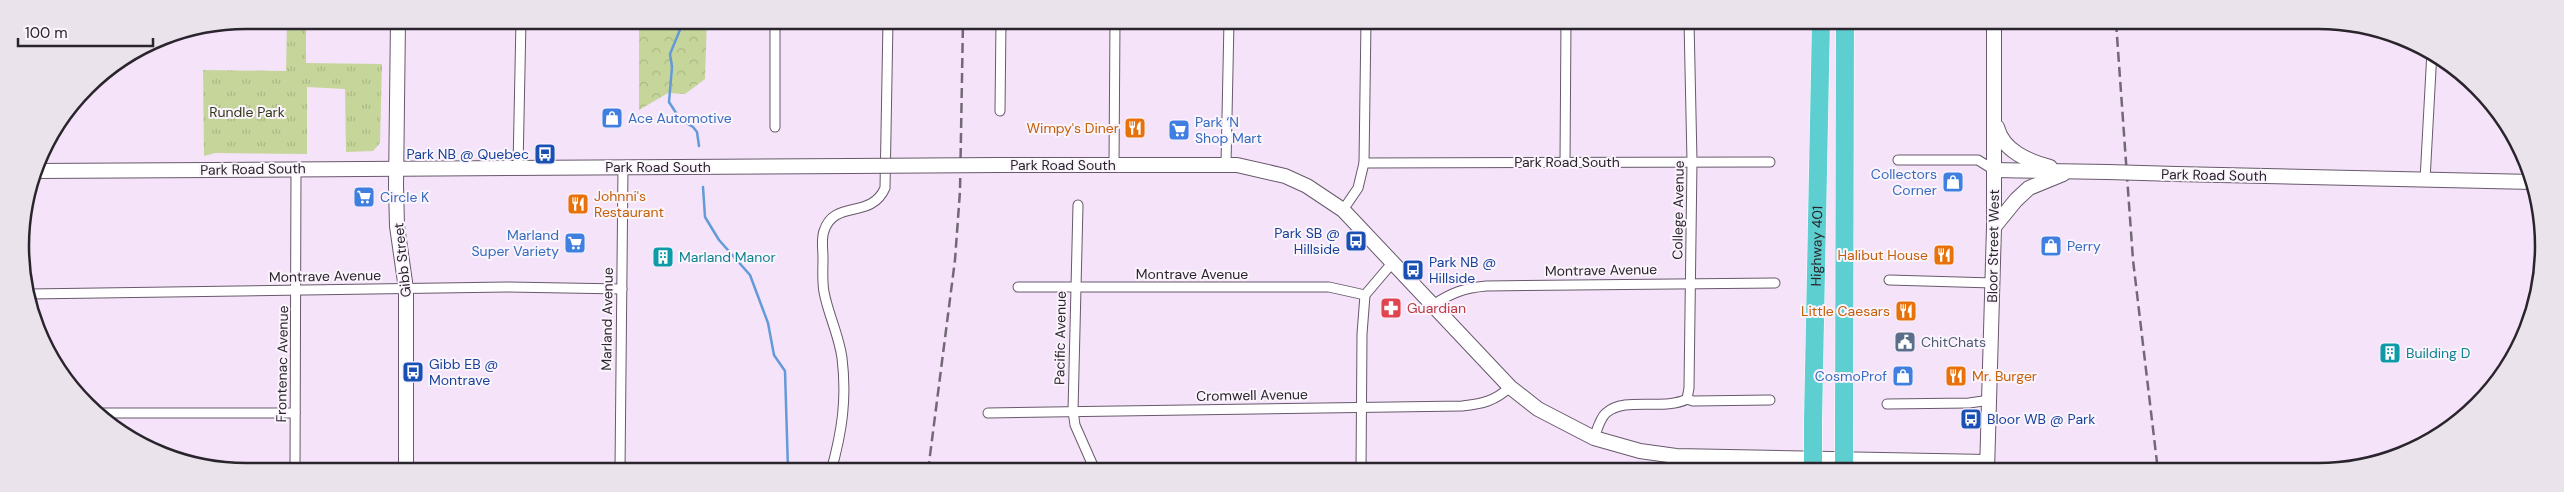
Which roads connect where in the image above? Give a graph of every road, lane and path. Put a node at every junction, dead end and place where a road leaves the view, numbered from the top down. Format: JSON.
{"nodes":[{"id":1,"x":398,"y":29,"type":"edge"},
{"id":2,"x":521,"y":29,"type":"edge"},
{"id":3,"x":775,"y":29,"type":"edge"},
{"id":4,"x":888,"y":29,"type":"edge"},
{"id":5,"x":1001,"y":29,"type":"edge"},
{"id":6,"x":1115,"y":29,"type":"edge"},
{"id":7,"x":1229,"y":29,"type":"edge"},
{"id":8,"x":1366,"y":29,"type":"edge"},
{"id":9,"x":1566,"y":29,"type":"edge"},
{"id":10,"x":1689,"y":29,"type":"edge"},
{"id":11,"x":1821,"y":29,"type":"edge"},
{"id":12,"x":1844,"y":29,"type":"edge"},
{"id":13,"x":1994,"y":29,"type":"edge"},
{"id":14,"x":2431,"y":61,"type":"edge"},
{"id":15,"x":1000,"y":110,"type":"dead end"},
{"id":16,"x":1994,"y":117,"type":"junction"},
{"id":17,"x":776,"y":127,"type":"dead end"},
{"id":18,"x":1898,"y":160,"type":"dead end"},
{"id":19,"x":1565,"y":162,"type":"junction"},
{"id":20,"x":1692,"y":162,"type":"junction"},
{"id":21,"x":1770,"y":162,"type":"dead end"},
{"id":22,"x":1364,"y":163,"type":"junction"},
{"id":23,"x":1114,"y":164,"type":"junction"},
{"id":24,"x":1226,"y":164,"type":"junction"},
{"id":25,"x":518,"y":167,"type":"junction"},
{"id":26,"x":623,"y":167,"type":"junction"},
{"id":27,"x":396,"y":168,"type":"junction"},
{"id":28,"x":296,"y":169,"type":"junction"},
{"id":29,"x":1994,"y":170,"type":"junction"},
{"id":30,"x":42,"y":171,"type":"edge"},
{"id":31,"x":2068,"y":172,"type":"junction"},
{"id":32,"x":2425,"y":180,"type":"junction"},
{"id":33,"x":2526,"y":182,"type":"edge"},
{"id":34,"x":1078,"y":205,"type":"dead end"},
{"id":35,"x":1343,"y":210,"type":"junction"},
{"id":36,"x":1994,"y":227,"type":"junction"},
{"id":37,"x":1393,"y":262,"type":"junction"},
{"id":38,"x":1889,"y":280,"type":"dead end"},
{"id":39,"x":1690,"y":283,"type":"junction"},
{"id":40,"x":1775,"y":283,"type":"dead end"},
{"id":41,"x":1993,"y":283,"type":"junction"},
{"id":42,"x":1018,"y":287,"type":"dead end"},
{"id":43,"x":622,"y":288,"type":"junction"},
{"id":44,"x":406,"y":289,"type":"junction"},
{"id":45,"x":1075,"y":289,"type":"junction"},
{"id":46,"x":297,"y":290,"type":"junction"},
{"id":47,"x":34,"y":294,"type":"edge"},
{"id":48,"x":1365,"y":295,"type":"junction"},
{"id":49,"x":1433,"y":306,"type":"junction"},
{"id":50,"x":1510,"y":387,"type":"junction"},
{"id":51,"x":1686,"y":399,"type":"junction"},
{"id":52,"x":1770,"y":400,"type":"dead end"},
{"id":53,"x":1990,"y":400,"type":"junction"},
{"id":54,"x":1887,"y":404,"type":"dead end"},
{"id":55,"x":1361,"y":408,"type":"junction"},
{"id":56,"x":1073,"y":411,"type":"junction"},
{"id":57,"x":108,"y":413,"type":"edge"},
{"id":58,"x":295,"y":413,"type":"junction"},
{"id":59,"x":988,"y":413,"type":"dead end"},
{"id":60,"x":1594,"y":438,"type":"junction"},
{"id":61,"x":295,"y":463,"type":"edge"},
{"id":62,"x":406,"y":463,"type":"edge"},
{"id":63,"x":620,"y":463,"type":"edge"},
{"id":64,"x":833,"y":463,"type":"edge"},
{"id":65,"x":1092,"y":463,"type":"edge"},
{"id":66,"x":1361,"y":463,"type":"edge"},
{"id":67,"x":1814,"y":463,"type":"edge"},
{"id":68,"x":1844,"y":463,"type":"edge"},
{"id":69,"x":1874,"y":463,"type":"edge"},
{"id":70,"x":1987,"y":463,"type":"edge"}],
"edges":[{"from":1,"to":27,"type":"main road","name":"Gibb Street"},
{"from":2,"to":25,"type":"street"},
{"from":3,"to":17,"type":"street"},
{"from":4,"to":64,"type":"street"},
{"from":5,"to":15,"type":"street"},
{"from":6,"to":23,"type":"street"},
{"from":7,"to":24,"type":"street"},
{"from":8,"to":22,"type":"street"},
{"from":9,"to":19,"type":"street"},
{"from":10,"to":20,"type":"street","name":"College Avenue"},
{"from":11,"to":67,"type":"highway","name":"Highway 401","bridge":true},
{"from":12,"to":68,"type":"highway","name":"Highway 401","bridge":true},
{"from":13,"to":16,"type":"main road","name":"Bloor Street West"},
{"from":14,"to":32,"type":"street"},
{"from":16,"to":29,"type":"main road","name":"Bloor Street West"},
{"from":16,"to":31,"type":"main road"},
{"from":18,"to":29,"type":"street","name":"Park Road South"},
{"from":19,"to":20,"type":"street","name":"Park Road South"},
{"from":19,"to":22,"type":"street","name":"Park Road South"},
{"from":20,"to":21,"type":"street","name":"Park Road South"},
{"from":20,"to":39,"type":"street","name":"College Avenue"},
{"from":22,"to":35,"type":"street"},
{"from":23,"to":24,"type":"main road","name":"Park Road South"},
{"from":23,"to":26,"type":"main road","name":"Park Road South","bridge":true},
{"from":24,"to":35,"type":"main road","name":"Park Road South"},
{"from":25,"to":26,"type":"main road","name":"Park Road South"},
{"from":25,"to":27,"type":"main road","name":"Park Road South"},
{"from":26,"to":43,"type":"street","name":"Marland Avenue"},
{"from":27,"to":28,"type":"main road","name":"Park Road South"},
{"from":27,"to":44,"type":"main road","name":"Gibb Street"},
{"from":28,"to":30,"type":"main road","name":"Park Road South"},
{"from":28,"to":46,"type":"street","name":"Frontenac Avenue"},
{"from":29,"to":31,"type":"main road","name":"Park Road South"},
{"from":29,"to":36,"type":"main road","name":"Bloor Street West"},
{"from":31,"to":32,"type":"main road","name":"Park Road South","bridge":true},
{"from":31,"to":36,"type":"main road"},
{"from":32,"to":33,"type":"main road","name":"Park Road South"},
{"from":34,"to":45,"type":"street","name":"Pacific Avenue"},
{"from":35,"to":37,"type":"main road","name":"Park Road South"},
{"from":36,"to":41,"type":"main road","name":"Bloor Street West"},
{"from":37,"to":48,"type":"street"},
{"from":37,"to":49,"type":"main road","name":"Park Road South"},
{"from":38,"to":41,"type":"street"},
{"from":39,"to":40,"type":"street","name":"Montrave Avenue"},
{"from":39,"to":49,"type":"street","name":"Montrave Avenue"},
{"from":39,"to":51,"type":"street","name":"College Avenue"},
{"from":41,"to":53,"type":"main road","name":"Bloor Street West"},
{"from":42,"to":45,"type":"street","name":"Montrave Avenue"},
{"from":43,"to":44,"type":"street","name":"Montrave Avenue"},
{"from":43,"to":63,"type":"street","name":"Marland Avenue"},
{"from":44,"to":46,"type":"street","name":"Montrave Avenue"},
{"from":44,"to":62,"type":"main road","name":"Gibb Street"},
{"from":45,"to":48,"type":"street","name":"Montrave Avenue"},
{"from":45,"to":56,"type":"street","name":"Pacific Avenue"},
{"from":46,"to":47,"type":"street","name":"Montrave Avenue"},
{"from":46,"to":58,"type":"street","name":"Frontenac Avenue"},
{"from":48,"to":55,"type":"street"},
{"from":49,"to":50,"type":"main road","name":"Park Road South"},
{"from":50,"to":55,"type":"street","name":"Cromwell Avenue"},
{"from":50,"to":60,"type":"main road","name":"Park Road South"},
{"from":51,"to":52,"type":"street"},
{"from":51,"to":60,"type":"street"},
{"from":53,"to":54,"type":"street"},
{"from":53,"to":70,"type":"main road","name":"Bloor Street West"},
{"from":55,"to":56,"type":"street","name":"Cromwell Avenue"},
{"from":55,"to":66,"type":"street"},
{"from":56,"to":59,"type":"street","name":"Cromwell Avenue"},
{"from":56,"to":65,"type":"street","name":"Pacific Avenue"},
{"from":57,"to":58,"type":"street"},
{"from":58,"to":61,"type":"street","name":"Frontenac Avenue"},
{"from":60,"to":69,"type":"main road","name":"Park Road South"}]}
